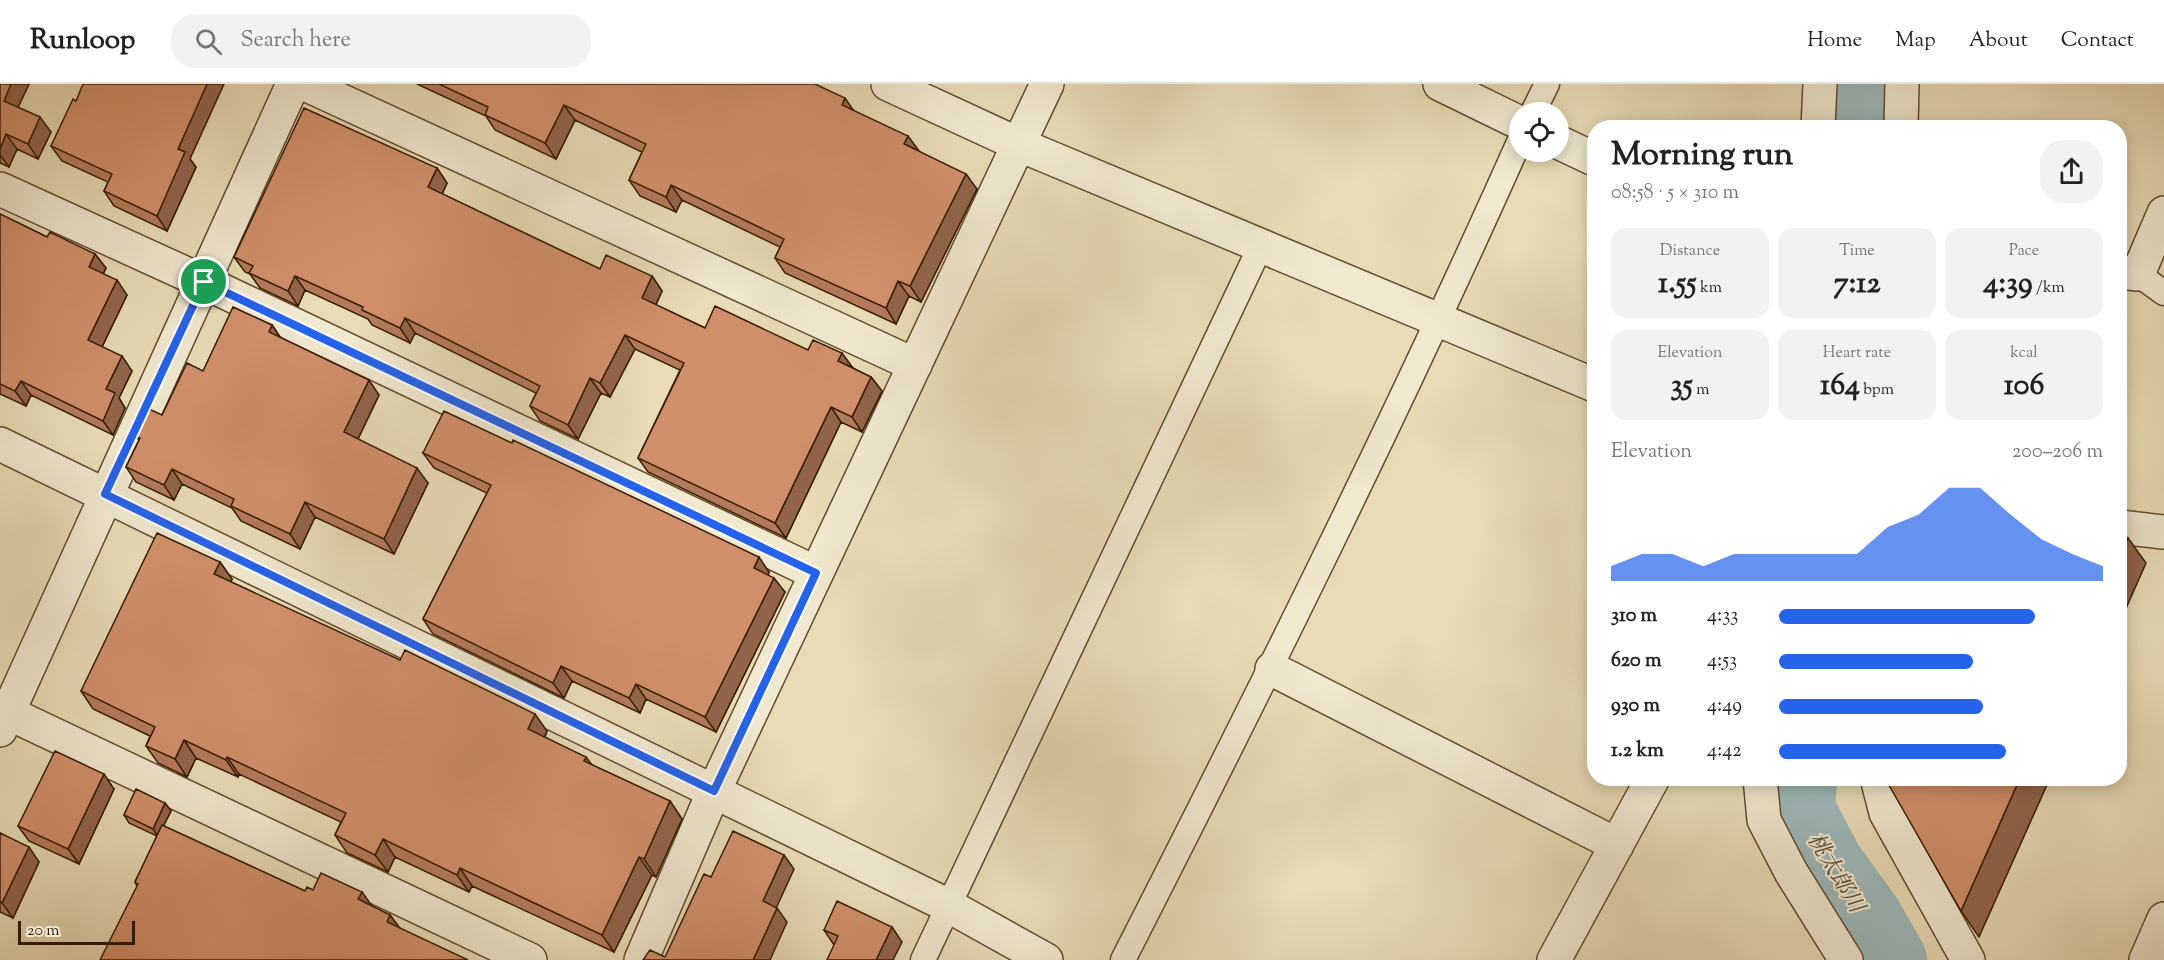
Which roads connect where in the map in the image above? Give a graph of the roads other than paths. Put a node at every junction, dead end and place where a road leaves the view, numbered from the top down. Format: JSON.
{"nodes":[{"id":1,"x":293,"y":84,"type":"edge"},
{"id":2,"x":305,"y":84,"type":"edge"},
{"id":3,"x":888,"y":84,"type":"edge"},
{"id":4,"x":1047,"y":84,"type":"edge"},
{"id":5,"x":1440,"y":84,"type":"edge"},
{"id":6,"x":1547,"y":84,"type":"edge"},
{"id":7,"x":1820,"y":84,"type":"edge"},
{"id":8,"x":1902,"y":84,"type":"edge"},
{"id":9,"x":1538,"y":102,"type":"edge"},
{"id":10,"x":1509,"y":118,"type":"edge"},
{"id":11,"x":1818,"y":120,"type":"edge"},
{"id":12,"x":1901,"y":120,"type":"edge"},
{"id":13,"x":1020,"y":145,"type":"junction"},
{"id":14,"x":1569,"y":147,"type":"edge"},
{"id":15,"x":1587,"y":156,"type":"edge"},
{"id":16,"x":1510,"y":162,"type":"edge"},
{"id":17,"x":0,"y":189,"type":"edge"},
{"id":18,"x":2164,"y":213,"type":"edge"},
{"id":19,"x":1261,"y":245,"type":"junction"},
{"id":20,"x":2141,"y":280,"type":"edge"},
{"id":21,"x":204,"y":282,"type":"junction"},
{"id":22,"x":1440,"y":320,"type":"junction"},
{"id":23,"x":915,"y":365,"type":"junction"},
{"id":24,"x":1587,"y":382,"type":"edge"},
{"id":25,"x":0,"y":444,"type":"edge"},
{"id":26,"x":105,"y":494,"type":"junction"},
{"id":27,"x":2127,"y":528,"type":"edge"},
{"id":28,"x":2164,"y":532,"type":"edge"},
{"id":29,"x":816,"y":573,"type":"junction"},
{"id":30,"x":1272,"y":669,"type":"junction"},
{"id":31,"x":3,"y":717,"type":"edge"},
{"id":32,"x":1649,"y":786,"type":"edge"},
{"id":33,"x":1761,"y":786,"type":"edge"},
{"id":34,"x":1879,"y":786,"type":"edge"},
{"id":35,"x":714,"y":791,"type":"junction"},
{"id":36,"x":1617,"y":844,"type":"junction"},
{"id":37,"x":949,"y":906,"type":"junction"},
{"id":38,"x":2164,"y":919,"type":"edge"},
{"id":39,"x":530,"y":960,"type":"edge"},
{"id":40,"x":641,"y":960,"type":"edge"},
{"id":41,"x":923,"y":960,"type":"edge"},
{"id":42,"x":1046,"y":960,"type":"edge"},
{"id":43,"x":1124,"y":960,"type":"edge"},
{"id":44,"x":1554,"y":960,"type":"edge"},
{"id":45,"x":1846,"y":960,"type":"edge"},
{"id":46,"x":1968,"y":960,"type":"edge"},
{"id":47,"x":2146,"y":960,"type":"edge"}],
"edges":[{"from":1,"to":21,"type":"street"},
{"from":2,"to":23,"type":"street"},
{"from":3,"to":13,"type":"street"},
{"from":4,"to":13,"type":"street"},
{"from":5,"to":10,"type":"street"},
{"from":6,"to":9,"type":"lane"},
{"from":7,"to":11,"type":"street"},
{"from":8,"to":12,"type":"street"},
{"from":13,"to":19,"type":"street"},
{"from":13,"to":23,"type":"street"},
{"from":14,"to":15,"type":"street"},
{"from":16,"to":22,"type":"lane"},
{"from":17,"to":21,"type":"street"},
{"from":18,"to":20,"type":"street"},
{"from":19,"to":22,"type":"street"},
{"from":19,"to":37,"type":"lane"},
{"from":21,"to":26,"type":"street"},
{"from":21,"to":29,"type":"street"},
{"from":22,"to":24,"type":"street"},
{"from":22,"to":30,"type":"lane"},
{"from":23,"to":29,"type":"street"},
{"from":25,"to":26,"type":"street"},
{"from":26,"to":31,"type":"street"},
{"from":26,"to":35,"type":"street"},
{"from":27,"to":28,"type":"street"},
{"from":29,"to":35,"type":"street"},
{"from":30,"to":36,"type":"street"},
{"from":30,"to":43,"type":"lane"},
{"from":31,"to":39,"type":"street"},
{"from":32,"to":36,"type":"street"},
{"from":33,"to":45,"type":"street"},
{"from":34,"to":46,"type":"street"},
{"from":35,"to":37,"type":"street"},
{"from":35,"to":40,"type":"street"},
{"from":36,"to":44,"type":"street"},
{"from":37,"to":41,"type":"lane"},
{"from":37,"to":42,"type":"street"},
{"from":38,"to":47,"type":"street"}]}
